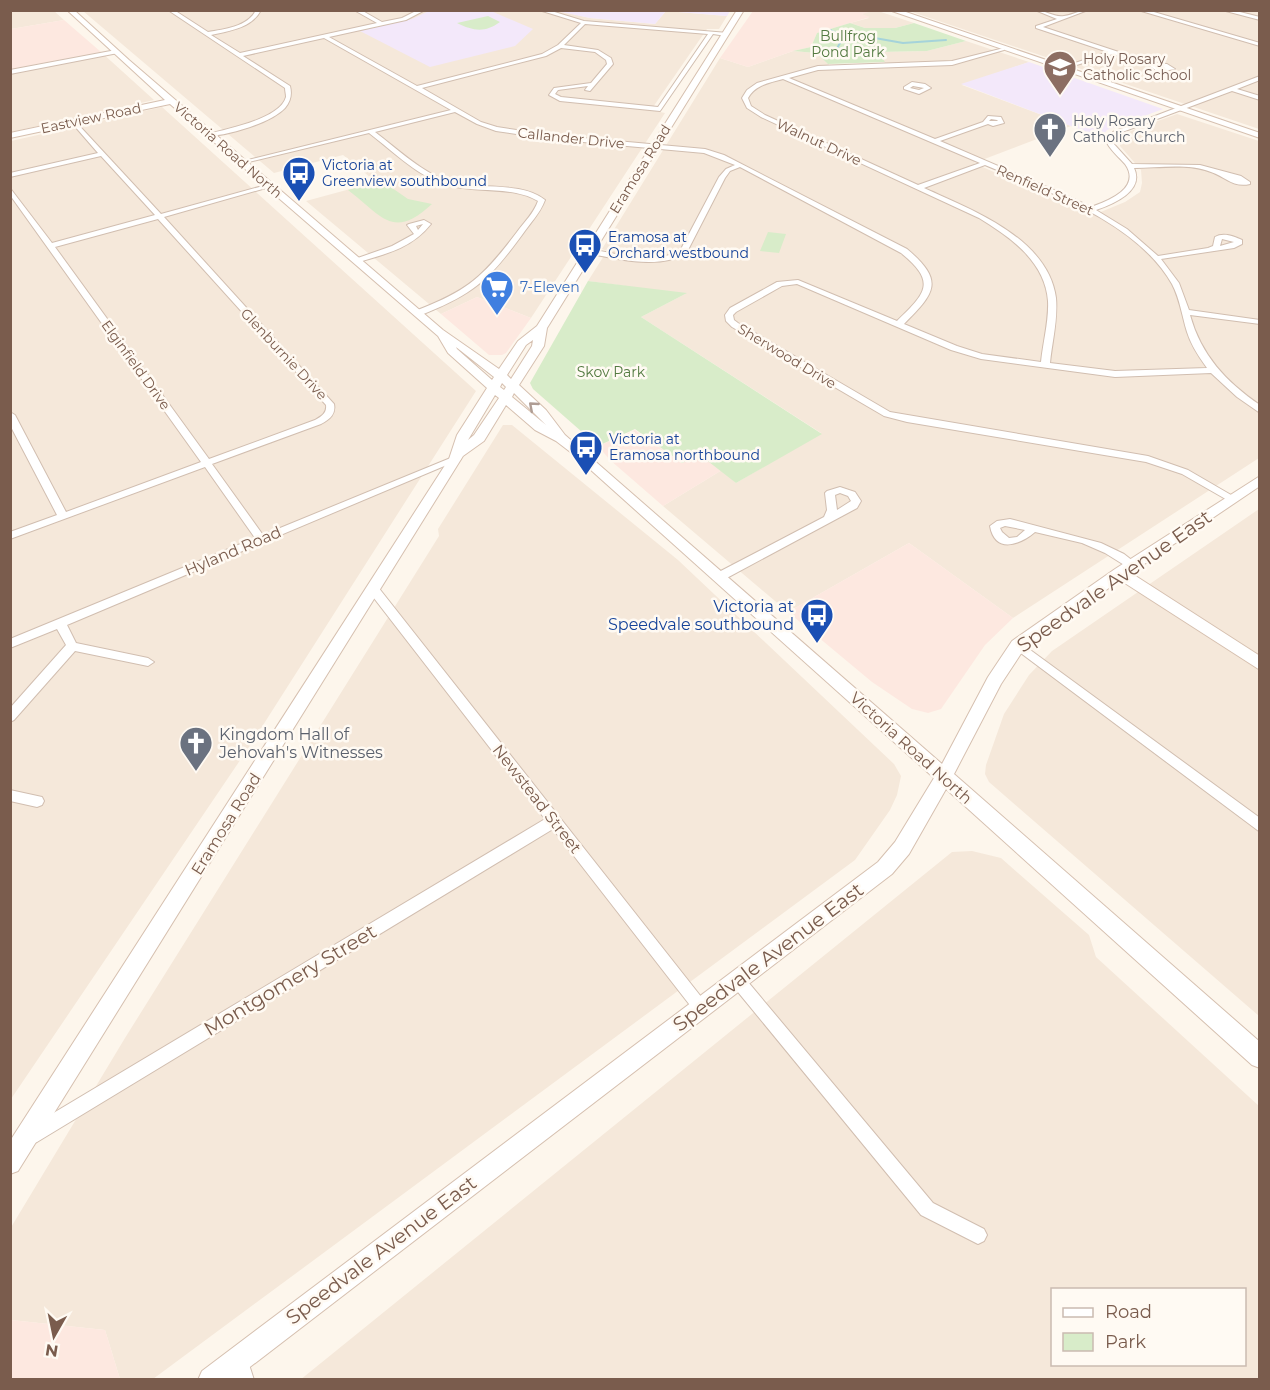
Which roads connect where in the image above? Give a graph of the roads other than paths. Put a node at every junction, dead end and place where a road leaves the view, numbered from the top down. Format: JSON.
{"nodes":[{"id":1,"x":170,"y":10,"type":"edge"},
{"id":2,"x":260,"y":10,"type":"edge"},
{"id":3,"x":356,"y":10,"type":"edge"},
{"id":4,"x":423,"y":10,"type":"edge"},
{"id":5,"x":541,"y":10,"type":"edge"},
{"id":6,"x":741,"y":10,"type":"edge"},
{"id":7,"x":908,"y":10,"type":"edge"},
{"id":8,"x":1036,"y":10,"type":"edge"},
{"id":9,"x":1086,"y":10,"type":"edge"},
{"id":10,"x":1140,"y":10,"type":"edge"},
{"id":11,"x":1224,"y":10,"type":"edge"},
{"id":12,"x":73,"y":11,"type":"edge"},
{"id":13,"x":896,"y":12,"type":"edge"},
{"id":14,"x":1060,"y":18,"type":"junction"},
{"id":15,"x":1260,"y":19,"type":"edge"},
{"id":16,"x":584,"y":22,"type":"junction"},
{"id":17,"x":380,"y":24,"type":"junction"},
{"id":18,"x":711,"y":33,"type":"junction"},
{"id":19,"x":207,"y":34,"type":"junction"},
{"id":20,"x":726,"y":34,"type":"junction"},
{"id":21,"x":324,"y":36,"type":"junction"},
{"id":22,"x":1260,"y":45,"type":"edge"},
{"id":23,"x":560,"y":46,"type":"junction"},
{"id":24,"x":1002,"y":49,"type":"junction"},
{"id":25,"x":116,"y":52,"type":"junction"},
{"id":26,"x":1113,"y":52,"type":"junction"},
{"id":27,"x":239,"y":55,"type":"junction"},
{"id":28,"x":1152,"y":64,"type":"dead end"},
{"id":29,"x":897,"y":65,"type":"junction"},
{"id":30,"x":1062,"y":69,"type":"junction"},
{"id":31,"x":10,"y":72,"type":"edge"},
{"id":32,"x":902,"y":72,"type":"dead end"},
{"id":33,"x":783,"y":77,"type":"junction"},
{"id":34,"x":1260,"y":78,"type":"edge"},
{"id":35,"x":593,"y":84,"type":"junction"},
{"id":36,"x":417,"y":88,"type":"junction"},
{"id":37,"x":1232,"y":89,"type":"junction"},
{"id":38,"x":1260,"y":98,"type":"edge"},
{"id":39,"x":171,"y":101,"type":"junction"},
{"id":40,"x":580,"y":101,"type":"junction"},
{"id":41,"x":1178,"y":108,"type":"junction"},
{"id":42,"x":456,"y":110,"type":"junction"},
{"id":43,"x":74,"y":122,"type":"junction"},
{"id":44,"x":988,"y":122,"type":"dead end"},
{"id":45,"x":369,"y":130,"type":"junction"},
{"id":46,"x":210,"y":135,"type":"junction"},
{"id":47,"x":10,"y":136,"type":"edge"},
{"id":48,"x":1260,"y":136,"type":"edge"},
{"id":49,"x":935,"y":141,"type":"junction"},
{"id":50,"x":654,"y":146,"type":"junction"},
{"id":51,"x":101,"y":154,"type":"junction"},
{"id":52,"x":242,"y":163,"type":"junction"},
{"id":53,"x":985,"y":163,"type":"junction"},
{"id":54,"x":741,"y":165,"type":"junction"},
{"id":55,"x":1130,"y":166,"type":"junction"},
{"id":56,"x":1218,"y":172,"type":"dead end"},
{"id":57,"x":10,"y":175,"type":"edge"},
{"id":58,"x":270,"y":186,"type":"junction"},
{"id":59,"x":917,"y":188,"type":"junction"},
{"id":60,"x":10,"y":190,"type":"edge"},
{"id":61,"x":1092,"y":209,"type":"junction"},
{"id":62,"x":158,"y":216,"type":"junction"},
{"id":63,"x":418,"y":234,"type":"dead end"},
{"id":64,"x":51,"y":246,"type":"junction"},
{"id":65,"x":1211,"y":249,"type":"dead end"},
{"id":66,"x":589,"y":251,"type":"junction"},
{"id":67,"x":1156,"y":258,"type":"junction"},
{"id":68,"x":356,"y":260,"type":"junction"},
{"id":69,"x":1187,"y":312,"type":"junction"},
{"id":70,"x":418,"y":313,"type":"junction"},
{"id":71,"x":1260,"y":322,"type":"edge"},
{"id":72,"x":899,"y":324,"type":"junction"},
{"id":73,"x":541,"y":328,"type":"junction"},
{"id":74,"x":442,"y":334,"type":"junction"},
{"id":75,"x":516,"y":353,"type":"junction"},
{"id":76,"x":477,"y":358,"type":"junction"},
{"id":77,"x":1045,"y":365,"type":"junction"},
{"id":78,"x":1214,"y":370,"type":"junction"},
{"id":79,"x":497,"y":383,"type":"junction"},
{"id":80,"x":509,"y":393,"type":"junction"},
{"id":81,"x":1260,"y":410,"type":"edge"},
{"id":82,"x":10,"y":416,"type":"edge"},
{"id":83,"x":534,"y":422,"type":"junction"},
{"id":84,"x":487,"y":426,"type":"junction"},
{"id":85,"x":561,"y":438,"type":"junction"},
{"id":86,"x":458,"y":456,"type":"junction"},
{"id":87,"x":206,"y":464,"type":"junction"},
{"id":88,"x":1260,"y":480,"type":"edge"},
{"id":89,"x":1233,"y":498,"type":"junction"},
{"id":90,"x":63,"y":516,"type":"junction"},
{"id":91,"x":829,"y":518,"type":"dead end"},
{"id":92,"x":1033,"y":529,"type":"dead end"},
{"id":93,"x":10,"y":536,"type":"edge"},
{"id":94,"x":261,"y":539,"type":"junction"},
{"id":95,"x":1126,"y":569,"type":"junction"},
{"id":96,"x":719,"y":577,"type":"junction"},
{"id":97,"x":374,"y":590,"type":"junction"},
{"id":98,"x":60,"y":623,"type":"junction"},
{"id":99,"x":10,"y":644,"type":"edge"},
{"id":100,"x":1018,"y":645,"type":"junction"},
{"id":101,"x":72,"y":646,"type":"junction"},
{"id":102,"x":148,"y":662,"type":"dead end"},
{"id":103,"x":1260,"y":664,"type":"edge"},
{"id":104,"x":10,"y":717,"type":"edge"},
{"id":105,"x":944,"y":777,"type":"junction"},
{"id":106,"x":10,"y":795,"type":"edge"},
{"id":107,"x":37,"y":801,"type":"dead end"},
{"id":108,"x":554,"y":821,"type":"junction"},
{"id":109,"x":1260,"y":826,"type":"edge"},
{"id":110,"x":738,"y":981,"type":"junction"},
{"id":111,"x":701,"y":1008,"type":"junction"},
{"id":112,"x":1260,"y":1057,"type":"edge"},
{"id":113,"x":25,"y":1140,"type":"junction"},
{"id":114,"x":10,"y":1163,"type":"edge"},
{"id":115,"x":978,"y":1235,"type":"dead end"},
{"id":116,"x":242,"y":1369,"type":"edge"},
{"id":117,"x":211,"y":1380,"type":"edge"}],
"edges":[{"from":1,"to":19,"type":"street"},
{"from":2,"to":19,"type":"street"},
{"from":3,"to":17,"type":"street"},
{"from":4,"to":17,"type":"street"},
{"from":5,"to":16,"type":"street"},
{"from":6,"to":20,"type":"main road","name":"Eramosa Road"},
{"from":7,"to":13,"type":"street"},
{"from":8,"to":14,"type":"street"},
{"from":9,"to":14,"type":"street"},
{"from":10,"to":22,"type":"street"},
{"from":11,"to":15,"type":"street"},
{"from":12,"to":25,"type":"main road","name":"Victoria Road North"},
{"from":13,"to":24,"type":"main road"},
{"from":14,"to":26,"type":"street"},
{"from":16,"to":18,"type":"street"},
{"from":16,"to":23,"type":"street"},
{"from":17,"to":21,"type":"street"},
{"from":18,"to":20,"type":"street"},
{"from":18,"to":40,"type":"street"},
{"from":19,"to":27,"type":"street"},
{"from":20,"to":50,"type":"main road","name":"Eramosa Road"},
{"from":21,"to":27,"type":"street"},
{"from":21,"to":36,"type":"street","name":"Callander Drive"},
{"from":23,"to":35,"type":"street"},
{"from":23,"to":36,"type":"street"},
{"from":24,"to":29,"type":"street","name":"Walnut Drive"},
{"from":24,"to":30,"type":"main road"},
{"from":25,"to":31,"type":"street"},
{"from":25,"to":39,"type":"main road","name":"Victoria Road North"},
{"from":26,"to":28,"type":"street"},
{"from":26,"to":30,"type":"street"},
{"from":27,"to":46,"type":"street"},
{"from":29,"to":32,"type":"street"},
{"from":29,"to":33,"type":"street","name":"Walnut Drive"},
{"from":30,"to":41,"type":"main road"},
{"from":33,"to":49,"type":"street","name":"Renfield Street"},
{"from":33,"to":59,"type":"street","name":"Walnut Drive"},
{"from":34,"to":37,"type":"street"},
{"from":35,"to":40,"type":"street"},
{"from":35,"to":40,"type":"street"},
{"from":36,"to":42,"type":"street","name":"Callander Drive"},
{"from":37,"to":38,"type":"street"},
{"from":37,"to":41,"type":"street"},
{"from":39,"to":43,"type":"main road","name":"Eastview Road"},
{"from":39,"to":46,"type":"main road","name":"Victoria Road North"},
{"from":41,"to":48,"type":"main road"},
{"from":41,"to":55,"type":"street"},
{"from":42,"to":45,"type":"street"},
{"from":42,"to":50,"type":"street","name":"Callander Drive"},
{"from":43,"to":47,"type":"main road","name":"Eastview Road"},
{"from":43,"to":51,"type":"street","name":"Glenburnie Drive"},
{"from":44,"to":49,"type":"street"},
{"from":45,"to":52,"type":"street"},
{"from":45,"to":70,"type":"street"},
{"from":46,"to":52,"type":"main road","name":"Victoria Road North"},
{"from":49,"to":53,"type":"street","name":"Renfield Street"},
{"from":50,"to":54,"type":"street","name":"Callander Drive"},
{"from":50,"to":66,"type":"main road","name":"Eramosa Road"},
{"from":51,"to":57,"type":"street"},
{"from":51,"to":62,"type":"street","name":"Glenburnie Drive"},
{"from":52,"to":58,"type":"main road","name":"Victoria Road North"},
{"from":53,"to":59,"type":"street"},
{"from":53,"to":61,"type":"street","name":"Renfield Street"},
{"from":54,"to":66,"type":"street"},
{"from":54,"to":72,"type":"street","name":"Callander Drive"},
{"from":55,"to":56,"type":"street"},
{"from":55,"to":61,"type":"street"},
{"from":58,"to":62,"type":"street"},
{"from":58,"to":68,"type":"main road","name":"Victoria Road North"},
{"from":59,"to":77,"type":"street","name":"Walnut Drive"},
{"from":60,"to":64,"type":"street","name":"Elginfield Drive"},
{"from":61,"to":67,"type":"street","name":"Renfield Street"},
{"from":62,"to":64,"type":"street"},
{"from":62,"to":87,"type":"street","name":"Glenburnie Drive"},
{"from":63,"to":68,"type":"street"},
{"from":64,"to":87,"type":"street","name":"Elginfield Drive"},
{"from":65,"to":67,"type":"street"},
{"from":66,"to":73,"type":"main road","name":"Eramosa Road"},
{"from":67,"to":69,"type":"street","name":"Renfield Street"},
{"from":68,"to":70,"type":"main road","name":"Victoria Road North"},
{"from":69,"to":71,"type":"street"},
{"from":69,"to":78,"type":"street","name":"Renfield Street"},
{"from":70,"to":74,"type":"main road","name":"Victoria Road North"},
{"from":72,"to":77,"type":"street","name":"Sherwood Drive"},
{"from":72,"to":89,"type":"street","name":"Sherwood Drive"},
{"from":73,"to":75,"type":"main road","name":"Eramosa Road"},
{"from":73,"to":80,"type":"main road","name":"Eramosa Road"},
{"from":74,"to":76,"type":"main road","name":"Victoria Road North"},
{"from":74,"to":79,"type":"main road","name":"Victoria Road North"},
{"from":75,"to":76,"type":"main road"},
{"from":75,"to":79,"type":"main road","name":"Eramosa Road"},
{"from":76,"to":79,"type":"main road","name":"Victoria Road North"},
{"from":77,"to":78,"type":"street","name":"Sherwood Drive"},
{"from":78,"to":81,"type":"street","name":"Renfield Street"},
{"from":79,"to":80,"type":"main road","name":"Victoria Road North"},
{"from":79,"to":86,"type":"main road","name":"Eramosa Road"},
{"from":80,"to":83,"type":"main road","name":"Victoria Road North"},
{"from":80,"to":84,"type":"main road","name":"Eramosa Road"},
{"from":85,"to":80,"type":"main road","name":"Victoria Road North","one_way":true},
{"from":82,"to":90,"type":"street"},
{"from":83,"to":84,"type":"main road"},
{"from":83,"to":85,"type":"main road","name":"Victoria Road North"},
{"from":84,"to":86,"type":"main road","name":"Eramosa Road"},
{"from":85,"to":96,"type":"main road","name":"Victoria Road North"},
{"from":86,"to":94,"type":"street","name":"Hyland Road"},
{"from":86,"to":97,"type":"main road","name":"Eramosa Road"},
{"from":87,"to":90,"type":"street","name":"Glenburnie Drive"},
{"from":87,"to":94,"type":"street","name":"Elginfield Drive"},
{"from":88,"to":89,"type":"main road","name":"Speedvale Avenue East"},
{"from":89,"to":95,"type":"main road","name":"Speedvale Avenue East"},
{"from":90,"to":93,"type":"street","name":"Glenburnie Drive"},
{"from":91,"to":96,"type":"street"},
{"from":92,"to":95,"type":"street"},
{"from":94,"to":98,"type":"street","name":"Hyland Road"},
{"from":95,"to":100,"type":"main road","name":"Speedvale Avenue East"},
{"from":95,"to":103,"type":"main road"},
{"from":96,"to":105,"type":"main road","name":"Victoria Road North"},
{"from":97,"to":108,"type":"street","name":"Newstead Street"},
{"from":97,"to":113,"type":"main road","name":"Eramosa Road"},
{"from":98,"to":99,"type":"street","name":"Hyland Road"},
{"from":98,"to":101,"type":"street"},
{"from":100,"to":105,"type":"main road","name":"Speedvale Avenue East"},
{"from":100,"to":109,"type":"street"},
{"from":101,"to":102,"type":"street"},
{"from":101,"to":104,"type":"street"},
{"from":105,"to":110,"type":"main road","name":"Speedvale Avenue East"},
{"from":105,"to":112,"type":"main road","name":"Victoria Road North"},
{"from":106,"to":107,"type":"street"},
{"from":108,"to":111,"type":"street","name":"Newstead Street"},
{"from":108,"to":113,"type":"street","name":"Montgomery Street"},
{"from":110,"to":111,"type":"main road","name":"Speedvale Avenue East"},
{"from":110,"to":115,"type":"street"},
{"from":111,"to":116,"type":"main road","name":"Speedvale Avenue East"},
{"from":113,"to":114,"type":"main road","name":"Eramosa Road"},
{"from":116,"to":117,"type":"main road","name":"Speedvale Avenue East"}]}
